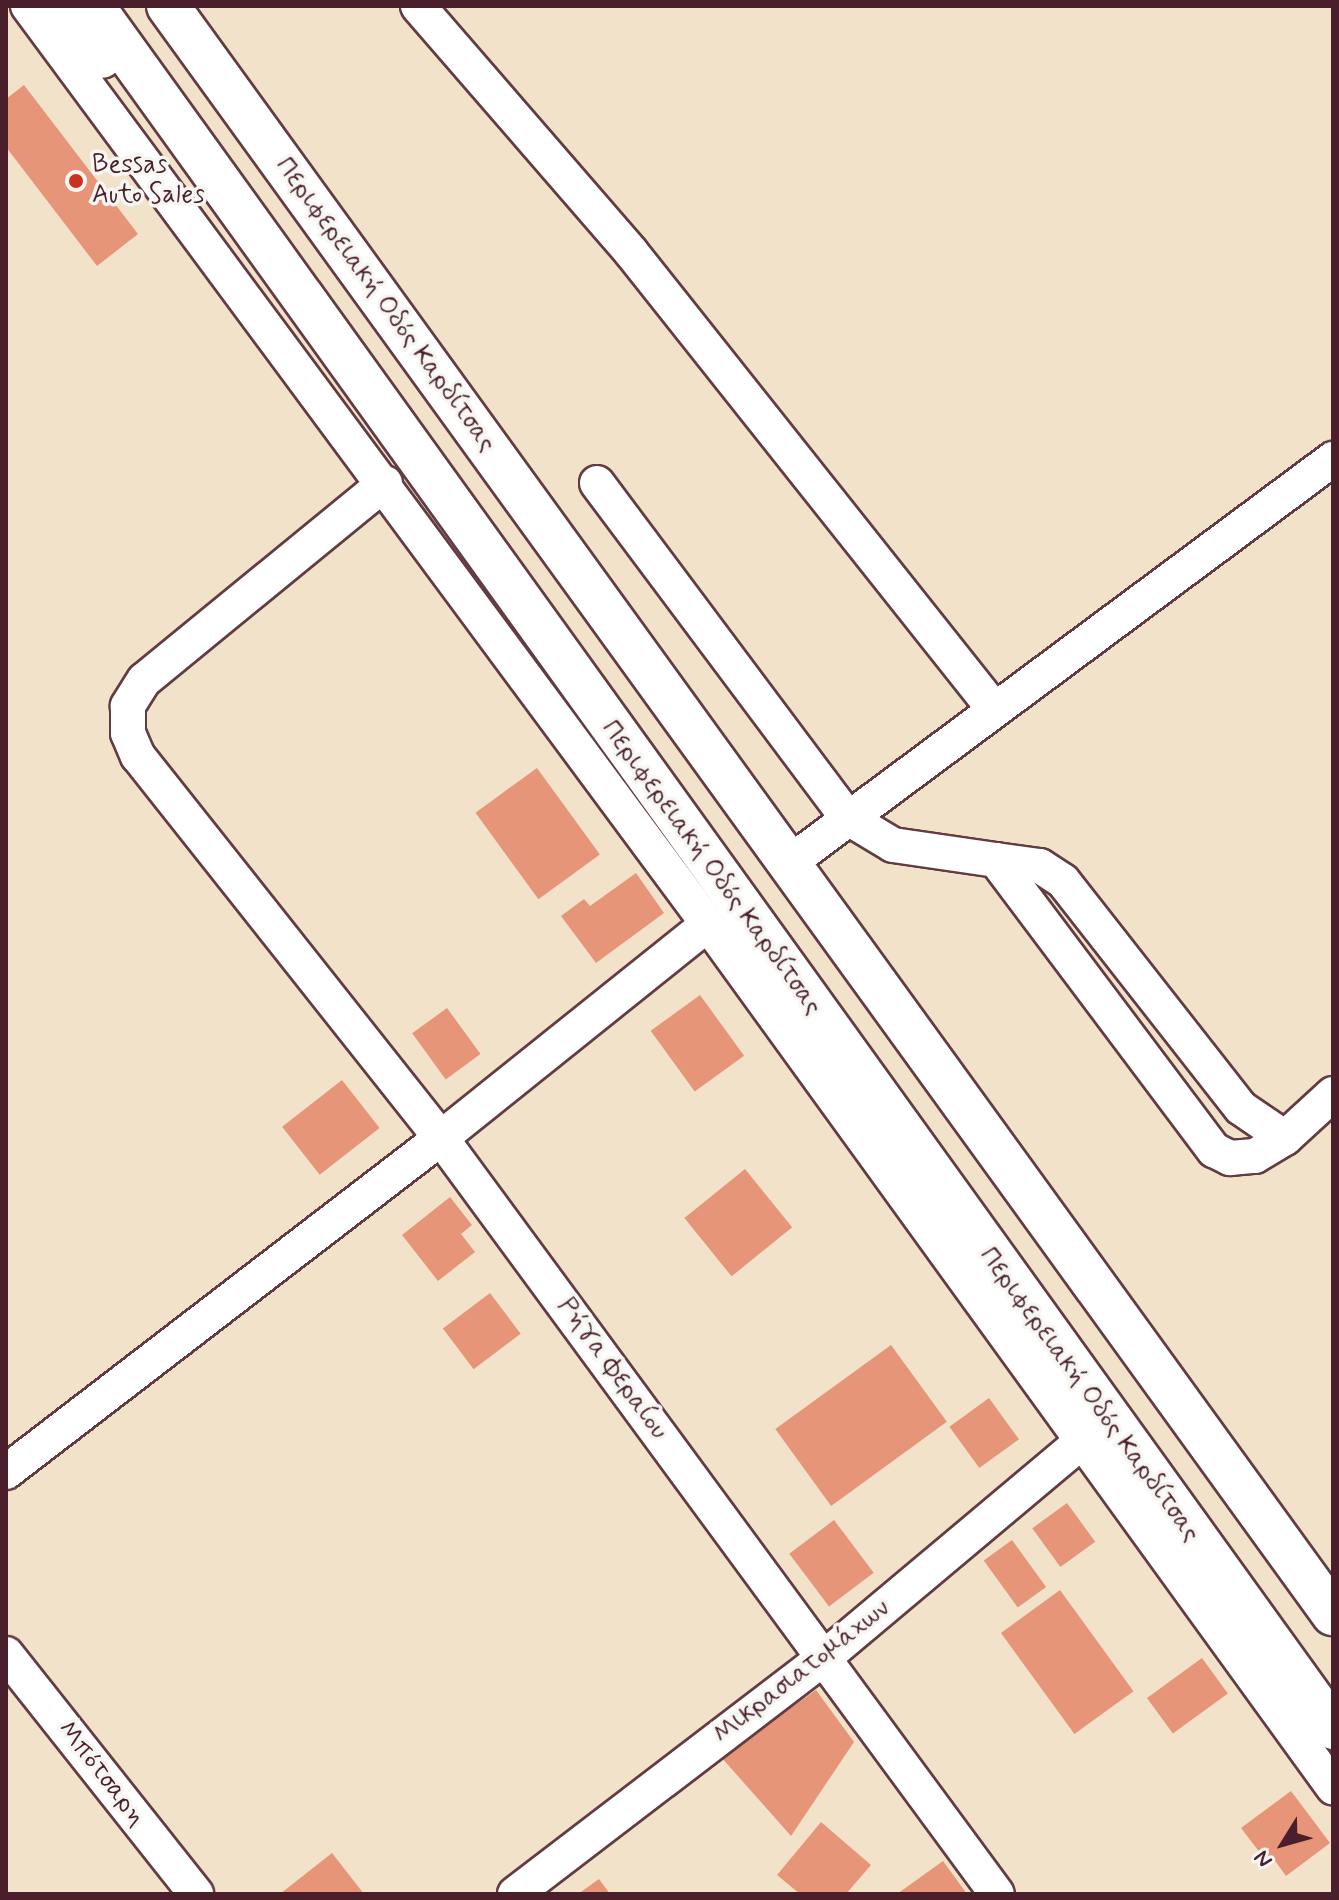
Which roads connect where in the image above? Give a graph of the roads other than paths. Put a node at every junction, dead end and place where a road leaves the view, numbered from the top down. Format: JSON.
{"nodes":[{"id":1,"x":28,"y":6,"type":"edge"},
{"id":2,"x":58,"y":6,"type":"edge"},
{"id":3,"x":93,"y":6,"type":"edge"},
{"id":4,"x":168,"y":6,"type":"edge"},
{"id":5,"x":418,"y":6,"type":"edge"},
{"id":6,"x":275,"y":261,"type":"junction"},
{"id":7,"x":1333,"y":459,"type":"edge"},
{"id":8,"x":385,"y":483,"type":"junction"},
{"id":9,"x":597,"y":483,"type":"dead end"},
{"id":10,"x":994,"y":709,"type":"junction"},
{"id":11,"x":848,"y":818,"type":"junction"},
{"id":12,"x":996,"y":860,"type":"junction"},
{"id":13,"x":789,"y":863,"type":"junction"},
{"id":14,"x":708,"y":924,"type":"junction"},
{"id":15,"x":1333,"y":1094,"type":"edge"},
{"id":16,"x":441,"y":1138,"type":"junction"},
{"id":17,"x":1285,"y":1138,"type":"junction"},
{"id":18,"x":1081,"y":1442,"type":"junction"},
{"id":19,"x":6,"y":1472,"type":"edge"},
{"id":20,"x":1333,"y":1614,"type":"edge"},
{"id":21,"x":6,"y":1654,"type":"edge"},
{"id":22,"x":825,"y":1657,"type":"junction"},
{"id":23,"x":1333,"y":1728,"type":"edge"},
{"id":24,"x":1333,"y":1787,"type":"edge"},
{"id":25,"x":196,"y":1894,"type":"edge"},
{"id":26,"x":515,"y":1894,"type":"edge"},
{"id":27,"x":997,"y":1894,"type":"edge"}],
"edges":[{"from":1,"to":8,"type":"street"},
{"from":2,"to":6,"type":"main road"},
{"from":3,"to":6,"type":"main road","name":"Περιφερειακή Οδός Καρδίτσας"},
{"from":4,"to":13,"type":"main road","name":"Περιφερειακή Οδός Καρδίτσας"},
{"from":5,"to":10,"type":"street"},
{"from":6,"to":23,"type":"main road","name":"Περιφερειακή Οδός Καρδίτσας"},
{"from":7,"to":10,"type":"street"},
{"from":8,"to":14,"type":"street"},
{"from":8,"to":16,"type":"street","name":"Ρήγα Φεραίου"},
{"from":9,"to":11,"type":"street"},
{"from":10,"to":11,"type":"street"},
{"from":11,"to":12,"type":"street"},
{"from":11,"to":13,"type":"street"},
{"from":12,"to":17,"type":"street"},
{"from":12,"to":17,"type":"street"},
{"from":13,"to":20,"type":"main road","name":"Περιφερειακή Οδός Καρδίτσας"},
{"from":14,"to":16,"type":"street"},
{"from":14,"to":18,"type":"street"},
{"from":15,"to":17,"type":"street"},
{"from":16,"to":19,"type":"street"},
{"from":16,"to":22,"type":"street","name":"Ρήγα Φεραίου"},
{"from":18,"to":22,"type":"street","name":"Μικρασιατομάχων"},
{"from":18,"to":24,"type":"street"},
{"from":21,"to":25,"type":"street","name":"Μπότσαρη"},
{"from":22,"to":26,"type":"street","name":"Μικρασιατομάχων"},
{"from":22,"to":27,"type":"street","name":"Ρήγα Φεραίου"}]}
